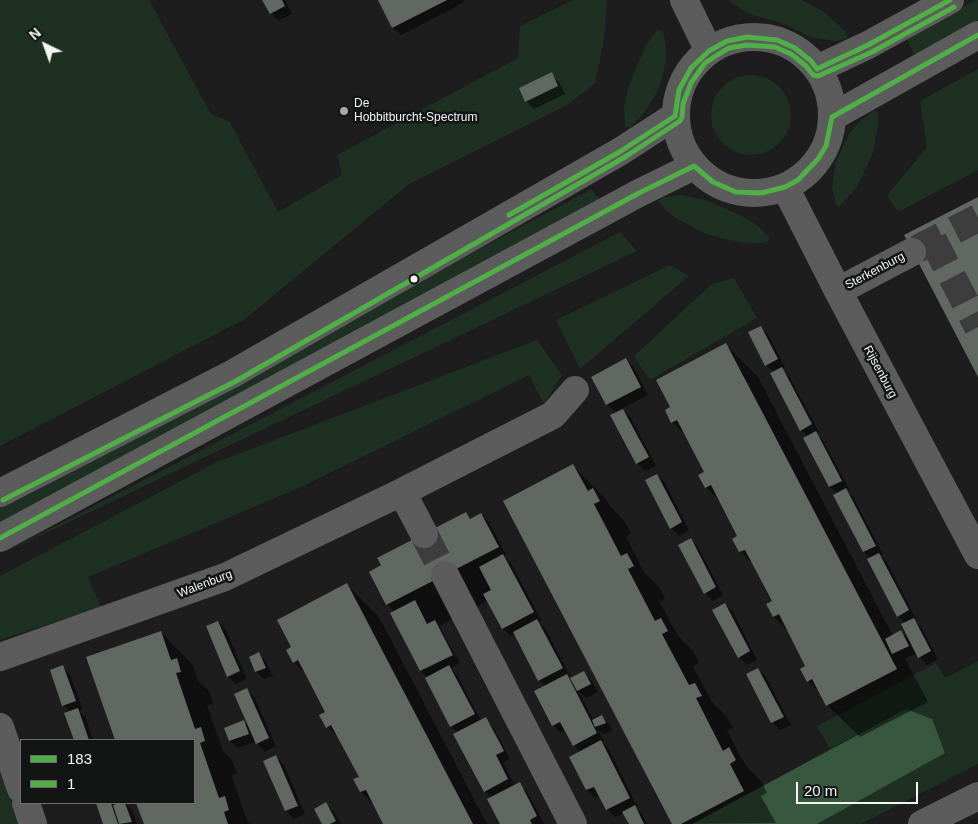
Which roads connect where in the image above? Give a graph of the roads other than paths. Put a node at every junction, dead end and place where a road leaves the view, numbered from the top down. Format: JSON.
{"nodes":[{"id":1,"x":684,"y":0,"type":"edge"},
{"id":2,"x":950,"y":0,"type":"edge"},
{"id":3,"x":978,"y":35,"type":"edge"},
{"id":4,"x":709,"y":50,"type":"junction"},
{"id":5,"x":817,"y":68,"type":"junction"},
{"id":6,"x":675,"y":116,"type":"junction"},
{"id":7,"x":832,"y":117,"type":"junction"},
{"id":8,"x":694,"y":166,"type":"junction"},
{"id":9,"x":785,"y":187,"type":"junction"},
{"id":10,"x":912,"y":252,"type":"tunnel mouth"},
{"id":11,"x":838,"y":291,"type":"junction"},
{"id":12,"x":575,"y":390,"type":"dead end"},
{"id":13,"x":402,"y":492,"type":"junction"},
{"id":14,"x":0,"y":493,"type":"edge"},
{"id":15,"x":424,"y":534,"type":"tunnel mouth"},
{"id":16,"x":0,"y":538,"type":"edge"},
{"id":17,"x":978,"y":555,"type":"edge"},
{"id":18,"x":445,"y":575,"type":"tunnel mouth"},
{"id":19,"x":0,"y":657,"type":"edge"},
{"id":20,"x":0,"y":727,"type":"edge"},
{"id":21,"x":20,"y":786,"type":"edge"},
{"id":22,"x":978,"y":796,"type":"edge"},
{"id":23,"x":26,"y":804,"type":"edge"},
{"id":24,"x":33,"y":824,"type":"edge"},
{"id":25,"x":572,"y":824,"type":"edge"},
{"id":26,"x":922,"y":824,"type":"edge"}],
"edges":[{"from":1,"to":4,"type":"street"},
{"from":2,"to":5,"type":"street"},
{"from":3,"to":7,"type":"street"},
{"from":4,"to":5,"type":"street"},
{"from":4,"to":6,"type":"street"},
{"from":5,"to":7,"type":"street"},
{"from":6,"to":8,"type":"street"},
{"from":6,"to":14,"type":"street"},
{"from":7,"to":9,"type":"street"},
{"from":8,"to":9,"type":"street"},
{"from":8,"to":16,"type":"street"},
{"from":9,"to":11,"type":"street","name":"Rijsenburg"},
{"from":10,"to":11,"type":"street","name":"Sterkenburg"},
{"from":11,"to":17,"type":"street","name":"Rijsenburg"},
{"from":12,"to":13,"type":"street","name":"Walenburg"},
{"from":13,"to":15,"type":"street"},
{"from":13,"to":19,"type":"street","name":"Walenburg"},
{"from":18,"to":25,"type":"street"},
{"from":20,"to":21,"type":"street"},
{"from":22,"to":26,"type":"street"},
{"from":23,"to":24,"type":"street"}]}
